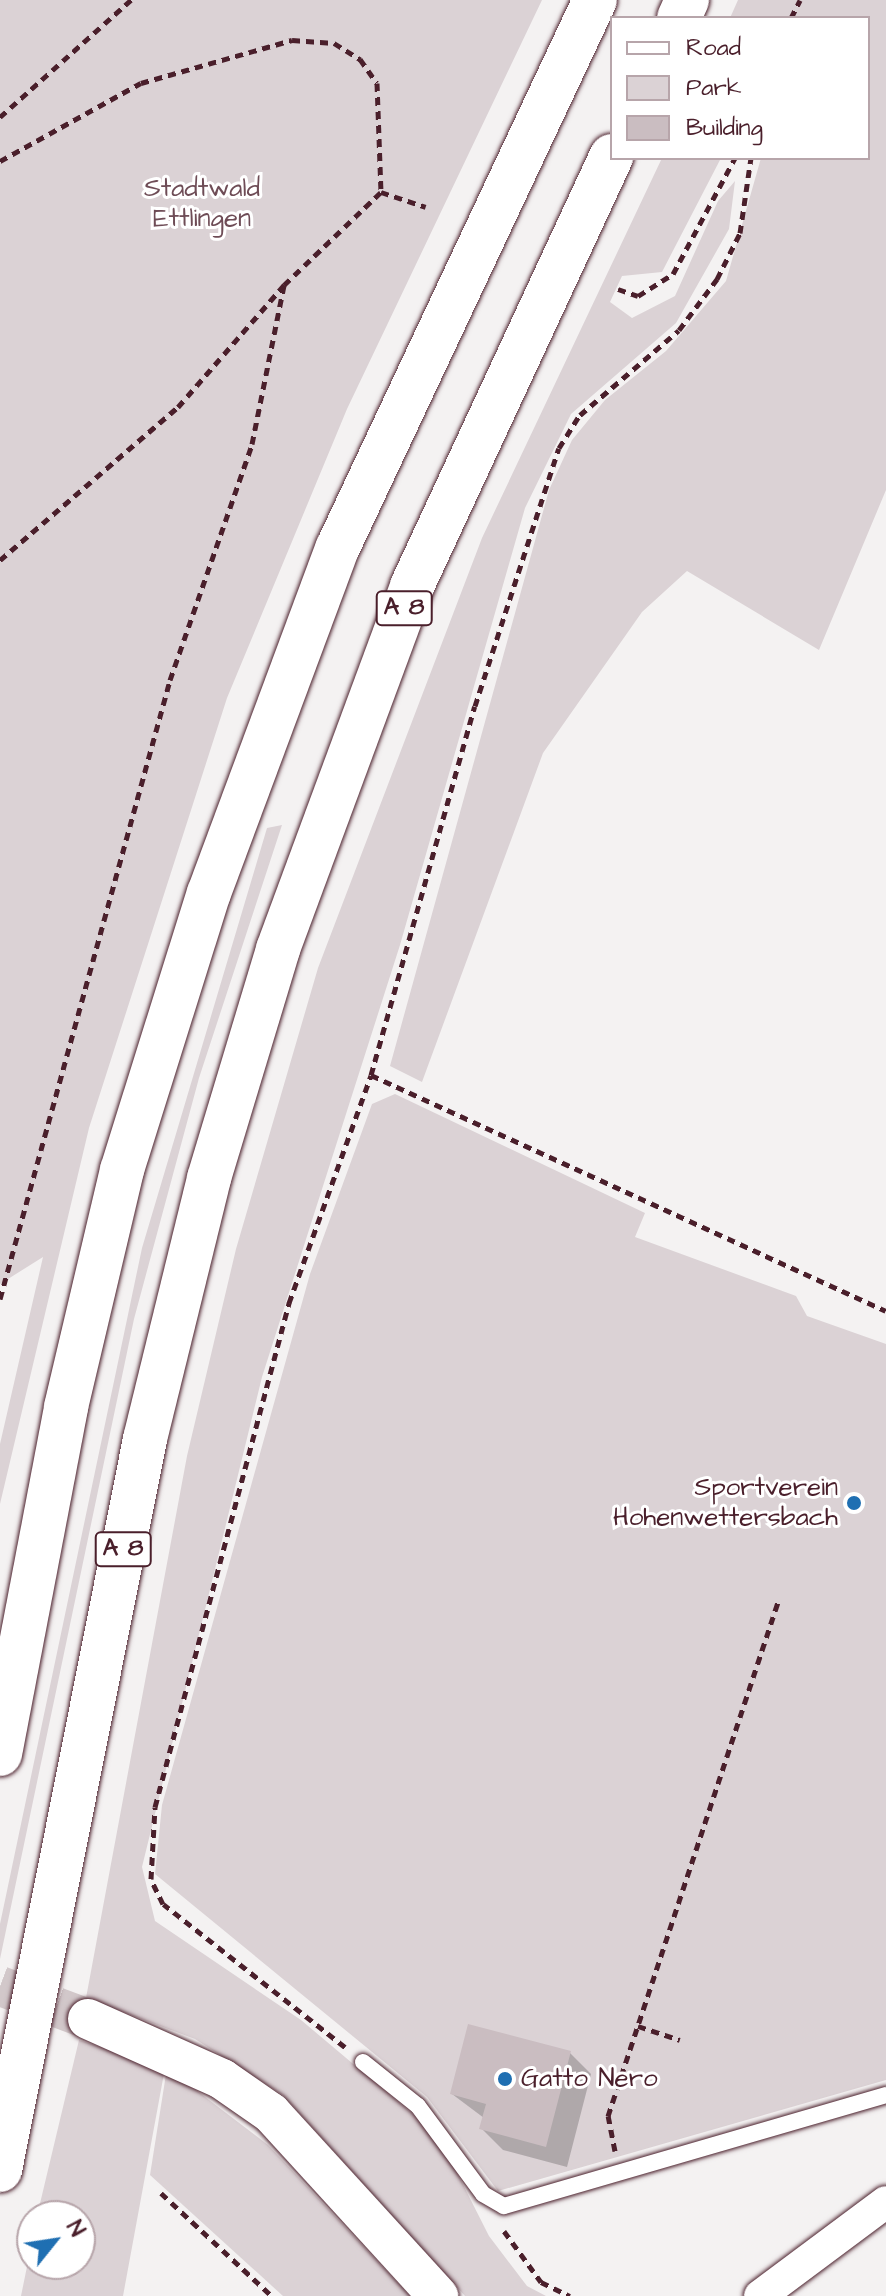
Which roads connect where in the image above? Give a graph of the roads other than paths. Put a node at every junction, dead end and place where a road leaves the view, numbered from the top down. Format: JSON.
{"nodes":[{"id":1,"x":595,"y":0,"type":"edge"},
{"id":2,"x":610,"y":160,"type":"edge"},
{"id":3,"x":0,"y":1754,"type":"edge"},
{"id":4,"x":88,"y":2019,"type":"tunnel mouth"},
{"id":5,"x":363,"y":2062,"type":"road end"},
{"id":6,"x":886,"y":2095,"type":"edge"},
{"id":7,"x":0,"y":2170,"type":"edge"},
{"id":8,"x":886,"y":2202,"type":"edge"},
{"id":9,"x":438,"y":2296,"type":"edge"},
{"id":10,"x":760,"y":2296,"type":"edge"}],
"edges":[{"from":1,"to":3,"type":"highway"},
{"from":2,"to":7,"type":"highway","number":"A 8"},
{"from":4,"to":9,"type":"street"},
{"from":5,"to":6,"type":"lane"},
{"from":8,"to":10,"type":"street"}]}
